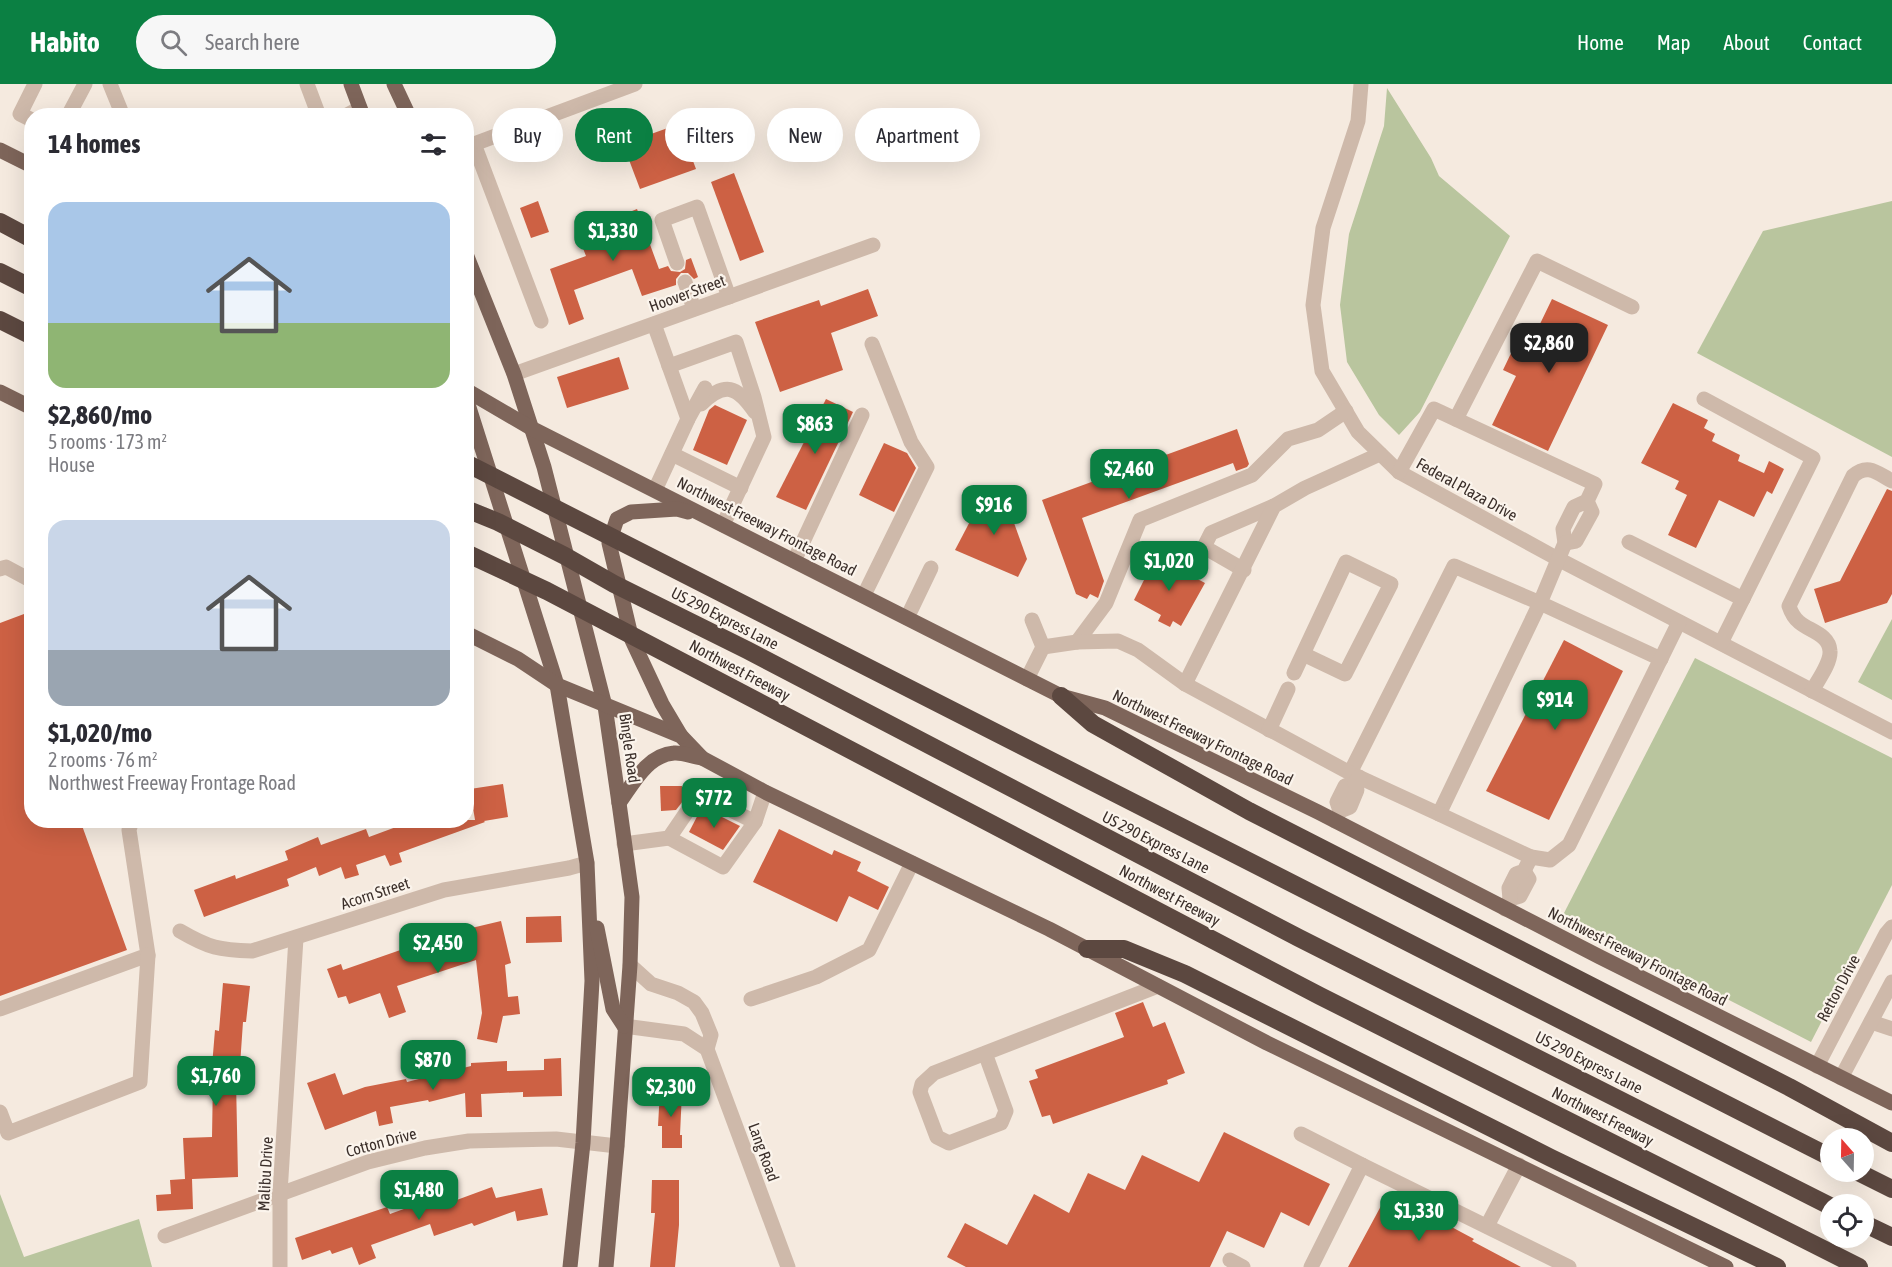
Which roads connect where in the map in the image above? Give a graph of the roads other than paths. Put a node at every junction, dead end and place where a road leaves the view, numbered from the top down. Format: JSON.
{"nodes":[{"id":1,"x":35,"y":84,"type":"edge"},
{"id":2,"x":85,"y":84,"type":"edge"},
{"id":3,"x":110,"y":84,"type":"edge"},
{"id":4,"x":307,"y":84,"type":"edge"},
{"id":5,"x":351,"y":84,"type":"edge"},
{"id":6,"x":394,"y":84,"type":"edge"},
{"id":7,"x":1361,"y":84,"type":"edge"},
{"id":8,"x":625,"y":86,"type":"edge"},
{"id":9,"x":72,"y":108,"type":"edge"},
{"id":10,"x":120,"y":108,"type":"edge"},
{"id":11,"x":316,"y":108,"type":"edge"},
{"id":12,"x":360,"y":108,"type":"edge"},
{"id":13,"x":405,"y":108,"type":"edge"},
{"id":14,"x":24,"y":116,"type":"edge"},
{"id":15,"x":474,"y":143,"type":"edge"},
{"id":16,"x":0,"y":150,"type":"edge"},
{"id":17,"x":474,"y":155,"type":"edge"},
{"id":18,"x":24,"y":162,"type":"edge"},
{"id":19,"x":0,"y":222,"type":"edge"},
{"id":20,"x":24,"y":235,"type":"edge"},
{"id":21,"x":873,"y":245,"type":"dead end"},
{"id":22,"x":677,"y":263,"type":"dead end"},
{"id":23,"x":0,"y":272,"type":"edge"},
{"id":24,"x":474,"y":274,"type":"edge"},
{"id":25,"x":684,"y":282,"type":"dead end"},
{"id":26,"x":24,"y":284,"type":"edge"},
{"id":27,"x":729,"y":297,"type":"junction"},
{"id":28,"x":1632,"y":307,"type":"dead end"},
{"id":29,"x":694,"y":309,"type":"junction"},
{"id":30,"x":0,"y":320,"type":"edge"},
{"id":31,"x":541,"y":321,"type":"dead end"},
{"id":32,"x":654,"y":324,"type":"junction"},
{"id":33,"x":24,"y":332,"type":"edge"},
{"id":34,"x":872,"y":344,"type":"dead end"},
{"id":35,"x":669,"y":366,"type":"junction"},
{"id":36,"x":746,"y":373,"type":"junction"},
{"id":37,"x":514,"y":374,"type":"junction"},
{"id":38,"x":725,"y":380,"type":"junction"},
{"id":39,"x":705,"y":388,"type":"junction"},
{"id":40,"x":0,"y":392,"type":"edge"},
{"id":41,"x":474,"y":395,"type":"edge"},
{"id":42,"x":680,"y":397,"type":"junction"},
{"id":43,"x":754,"y":397,"type":"junction"},
{"id":44,"x":1704,"y":399,"type":"dead end"},
{"id":45,"x":24,"y":404,"type":"edge"},
{"id":46,"x":1346,"y":411,"type":"junction"},
{"id":47,"x":862,"y":415,"type":"dead end"},
{"id":48,"x":690,"y":416,"type":"junction"},
{"id":49,"x":1456,"y":419,"type":"junction"},
{"id":50,"x":762,"y":422,"type":"junction"},
{"id":51,"x":474,"y":423,"type":"edge"},
{"id":52,"x":531,"y":428,"type":"junction"},
{"id":53,"x":672,"y":454,"type":"junction"},
{"id":54,"x":1380,"y":454,"type":"junction"},
{"id":55,"x":474,"y":467,"type":"edge"},
{"id":56,"x":1399,"y":472,"type":"junction"},
{"id":57,"x":1892,"y":481,"type":"edge"},
{"id":58,"x":741,"y":488,"type":"junction"},
{"id":59,"x":655,"y":490,"type":"junction"},
{"id":60,"x":1274,"y":506,"type":"junction"},
{"id":61,"x":474,"y":512,"type":"edge"},
{"id":62,"x":717,"y":522,"type":"junction"},
{"id":63,"x":1629,"y":542,"type":"dead end"},
{"id":64,"x":474,"y":557,"type":"edge"},
{"id":65,"x":1558,"y":559,"type":"junction"},
{"id":66,"x":794,"y":561,"type":"junction"},
{"id":67,"x":931,"y":568,"type":"dead end"},
{"id":68,"x":0,"y":569,"type":"edge"},
{"id":69,"x":1244,"y":570,"type":"junction"},
{"id":70,"x":24,"y":577,"type":"edge"},
{"id":71,"x":864,"y":596,"type":"junction"},
{"id":72,"x":1743,"y":599,"type":"junction"},
{"id":73,"x":1540,"y":603,"type":"junction"},
{"id":74,"x":907,"y":618,"type":"junction"},
{"id":75,"x":1032,"y":620,"type":"dead end"},
{"id":76,"x":1679,"y":622,"type":"junction"},
{"id":77,"x":474,"y":637,"type":"edge"},
{"id":78,"x":1077,"y":642,"type":"junction"},
{"id":79,"x":1720,"y":643,"type":"junction"},
{"id":80,"x":1043,"y":647,"type":"junction"},
{"id":81,"x":1303,"y":654,"type":"junction"},
{"id":82,"x":1661,"y":659,"type":"junction"},
{"id":83,"x":1294,"y":673,"type":"dead end"},
{"id":84,"x":1027,"y":679,"type":"junction"},
{"id":85,"x":1185,"y":684,"type":"junction"},
{"id":86,"x":557,"y":685,"type":"junction"},
{"id":87,"x":1288,"y":689,"type":"dead end"},
{"id":88,"x":1812,"y":691,"type":"junction"},
{"id":89,"x":1061,"y":696,"type":"junction"},
{"id":90,"x":605,"y":706,"type":"junction"},
{"id":91,"x":1269,"y":730,"type":"junction"},
{"id":92,"x":1892,"y":732,"type":"edge"},
{"id":93,"x":681,"y":736,"type":"junction"},
{"id":94,"x":702,"y":758,"type":"junction"},
{"id":95,"x":1355,"y":778,"type":"junction"},
{"id":96,"x":765,"y":792,"type":"junction"},
{"id":97,"x":619,"y":803,"type":"junction"},
{"id":98,"x":1439,"y":814,"type":"junction"},
{"id":99,"x":1338,"y":816,"type":"junction"},
{"id":100,"x":755,"y":822,"type":"junction"},
{"id":101,"x":130,"y":828,"type":"edge"},
{"id":102,"x":669,"y":838,"type":"junction"},
{"id":103,"x":624,"y":844,"type":"junction"},
{"id":104,"x":1531,"y":857,"type":"junction"},
{"id":105,"x":587,"y":863,"type":"junction"},
{"id":106,"x":912,"y":863,"type":"junction"},
{"id":107,"x":588,"y":881,"type":"junction"},
{"id":108,"x":1508,"y":904,"type":"junction"},
{"id":109,"x":1892,"y":927,"type":"edge"},
{"id":110,"x":180,"y":931,"type":"dead end"},
{"id":111,"x":296,"y":938,"type":"junction"},
{"id":112,"x":1087,"y":949,"type":"junction"},
{"id":113,"x":148,"y":955,"type":"junction"},
{"id":114,"x":630,"y":965,"type":"junction"},
{"id":115,"x":1892,"y":982,"type":"edge"},
{"id":116,"x":1158,"y":986,"type":"junction"},
{"id":117,"x":752,"y":999,"type":"dead end"},
{"id":118,"x":0,"y":1009,"type":"edge"},
{"id":119,"x":1871,"y":1022,"type":"junction"},
{"id":120,"x":624,"y":1026,"type":"junction"},
{"id":121,"x":1892,"y":1029,"type":"edge"},
{"id":122,"x":707,"y":1049,"type":"junction"},
{"id":123,"x":985,"y":1053,"type":"junction"},
{"id":124,"x":1817,"y":1066,"type":"junction"},
{"id":125,"x":1841,"y":1078,"type":"junction"},
{"id":126,"x":1892,"y":1103,"type":"edge"},
{"id":127,"x":0,"y":1112,"type":"edge"},
{"id":128,"x":1301,"y":1134,"type":"dead end"},
{"id":129,"x":583,"y":1143,"type":"junction"},
{"id":130,"x":1892,"y":1143,"type":"edge"},
{"id":131,"x":617,"y":1146,"type":"junction"},
{"id":132,"x":1820,"y":1152,"type":"edge"},
{"id":133,"x":1362,"y":1165,"type":"junction"},
{"id":134,"x":1519,"y":1165,"type":"junction"},
{"id":135,"x":1874,"y":1180,"type":"edge"},
{"id":136,"x":1892,"y":1189,"type":"edge"},
{"id":137,"x":280,"y":1193,"type":"junction"},
{"id":138,"x":1820,"y":1201,"type":"edge"},
{"id":139,"x":1486,"y":1226,"type":"junction"},
{"id":140,"x":1874,"y":1228,"type":"edge"},
{"id":141,"x":165,"y":1236,"type":"dead end"},
{"id":142,"x":1892,"y":1237,"type":"edge"},
{"id":143,"x":280,"y":1267,"type":"edge"},
{"id":144,"x":570,"y":1267,"type":"edge"},
{"id":145,"x":606,"y":1267,"type":"edge"},
{"id":146,"x":788,"y":1267,"type":"edge"},
{"id":147,"x":1311,"y":1267,"type":"edge"},
{"id":148,"x":1569,"y":1267,"type":"edge"},
{"id":149,"x":1726,"y":1267,"type":"edge"},
{"id":150,"x":1777,"y":1267,"type":"edge"},
{"id":151,"x":1859,"y":1267,"type":"edge"}],
"edges":[{"from":1,"to":14,"type":"street"},
{"from":2,"to":9,"type":"street"},
{"from":3,"to":10,"type":"street"},
{"from":4,"to":11,"type":"street"},
{"from":5,"to":12,"type":"main road"},
{"from":6,"to":13,"type":"main road"},
{"from":7,"to":46,"type":"street","name":"Federal Plaza Drive"},
{"from":8,"to":15,"type":"street"},
{"from":16,"to":18,"type":"main road"},
{"from":17,"to":31,"type":"street"},
{"from":19,"to":20,"type":"highway"},
{"from":21,"to":27,"type":"street","name":"Hoover Street"},
{"from":22,"to":27,"type":"street"},
{"from":23,"to":26,"type":"highway"},
{"from":24,"to":37,"type":"main road","name":"Bingle Road"},
{"from":25,"to":29,"type":"street"},
{"from":27,"to":29,"type":"street","name":"Hoover Street"},
{"from":28,"to":49,"type":"street"},
{"from":29,"to":32,"type":"street","name":"Hoover Street"},
{"from":30,"to":33,"type":"highway"},
{"from":32,"to":35,"type":"street"},
{"from":32,"to":37,"type":"street","name":"Hoover Street"},
{"from":34,"to":71,"type":"street"},
{"from":35,"to":36,"type":"street"},
{"from":35,"to":42,"type":"street"},
{"from":36,"to":38,"type":"street"},
{"from":36,"to":43,"type":"street"},
{"from":37,"to":52,"type":"main road","name":"Bingle Road"},
{"from":38,"to":39,"type":"street"},
{"from":38,"to":43,"type":"street"},
{"from":39,"to":42,"type":"street"},
{"from":39,"to":48,"type":"street"},
{"from":40,"to":45,"type":"main road"},
{"from":41,"to":52,"type":"main road","name":"Northwest Freeway Frontage Road"},
{"from":42,"to":48,"type":"street"},
{"from":43,"to":50,"type":"street"},
{"from":44,"to":72,"type":"street"},
{"from":46,"to":54,"type":"street","name":"Federal Plaza Drive"},
{"from":46,"to":78,"type":"street"},
{"from":47,"to":66,"type":"street"},
{"from":48,"to":50,"type":"street"},
{"from":48,"to":53,"type":"street"},
{"from":49,"to":56,"type":"street"},
{"from":49,"to":65,"type":"street"},
{"from":50,"to":58,"type":"street"},
{"from":51,"to":86,"type":"main road"},
{"from":52,"to":59,"type":"main road","name":"Northwest Freeway Frontage Road"},
{"from":52,"to":90,"type":"main road","name":"Bingle Road"},
{"from":53,"to":58,"type":"street"},
{"from":53,"to":59,"type":"street"},
{"from":54,"to":56,"type":"street","name":"Federal Plaza Drive"},
{"from":54,"to":60,"type":"street"},
{"from":55,"to":132,"type":"highway"},
{"from":56,"to":65,"type":"street","name":"Federal Plaza Drive"},
{"from":57,"to":88,"type":"street"},
{"from":58,"to":62,"type":"street"},
{"from":59,"to":62,"type":"main road","name":"Northwest Freeway Frontage Road"},
{"from":60,"to":69,"type":"street"},
{"from":60,"to":69,"type":"street"},
{"from":61,"to":138,"type":"highway","name":"US 290 Express Lane"},
{"from":62,"to":66,"type":"main road","name":"Northwest Freeway Frontage Road"},
{"from":62,"to":93,"type":"main road"},
{"from":63,"to":72,"type":"street"},
{"from":64,"to":151,"type":"highway","name":"Northwest Freeway"},
{"from":65,"to":73,"type":"street"},
{"from":65,"to":76,"type":"street","name":"Federal Plaza Drive"},
{"from":66,"to":71,"type":"main road","name":"Northwest Freeway Frontage Road"},
{"from":67,"to":74,"type":"street"},
{"from":68,"to":70,"type":"street"},
{"from":69,"to":85,"type":"street"},
{"from":71,"to":74,"type":"main road","name":"Northwest Freeway Frontage Road"},
{"from":72,"to":79,"type":"street"},
{"from":73,"to":82,"type":"street"},
{"from":73,"to":95,"type":"street"},
{"from":73,"to":98,"type":"street"},
{"from":74,"to":84,"type":"main road","name":"Northwest Freeway Frontage Road"},
{"from":75,"to":80,"type":"street"},
{"from":76,"to":79,"type":"street","name":"Federal Plaza Drive"},
{"from":76,"to":82,"type":"street"},
{"from":77,"to":86,"type":"main road"},
{"from":78,"to":80,"type":"street"},
{"from":78,"to":85,"type":"street"},
{"from":79,"to":88,"type":"street","name":"Federal Plaza Drive"},
{"from":80,"to":84,"type":"street"},
{"from":81,"to":81,"type":"street"},
{"from":81,"to":83,"type":"street"},
{"from":82,"to":104,"type":"street"},
{"from":84,"to":89,"type":"main road","name":"Northwest Freeway Frontage Road"},
{"from":85,"to":91,"type":"street"},
{"from":86,"to":90,"type":"main road"},
{"from":86,"to":105,"type":"main road"},
{"from":87,"to":91,"type":"street"},
{"from":88,"to":92,"type":"street","name":"Federal Plaza Drive"},
{"from":89,"to":99,"type":"main road","name":"Northwest Freeway Frontage Road"},
{"from":89,"to":130,"type":"highway"},
{"from":90,"to":93,"type":"main road"},
{"from":90,"to":97,"type":"main road","name":"Bingle Road"},
{"from":91,"to":95,"type":"street"},
{"from":93,"to":94,"type":"main road"},
{"from":94,"to":96,"type":"main road"},
{"from":94,"to":97,"type":"main road"},
{"from":95,"to":98,"type":"street"},
{"from":95,"to":99,"type":"street"},
{"from":96,"to":100,"type":"street"},
{"from":96,"to":106,"type":"main road"},
{"from":97,"to":103,"type":"main road","name":"Bingle Road"},
{"from":98,"to":104,"type":"street"},
{"from":99,"to":108,"type":"main road","name":"Northwest Freeway Frontage Road"},
{"from":100,"to":102,"type":"street"},
{"from":100,"to":102,"type":"street"},
{"from":101,"to":113,"type":"street"},
{"from":102,"to":103,"type":"street"},
{"from":103,"to":114,"type":"main road","name":"Bingle Road"},
{"from":104,"to":108,"type":"street"},
{"from":105,"to":107,"type":"main road"},
{"from":105,"to":111,"type":"street","name":"Acorn Street"},
{"from":106,"to":112,"type":"main road"},
{"from":106,"to":117,"type":"street"},
{"from":107,"to":120,"type":"main road"},
{"from":107,"to":129,"type":"main road"},
{"from":108,"to":124,"type":"main road","name":"Northwest Freeway Frontage Road"},
{"from":109,"to":124,"type":"street","name":"Retton Drive"},
{"from":110,"to":111,"type":"street","name":"Acorn Street"},
{"from":111,"to":137,"type":"street","name":"Malibu Drive"},
{"from":112,"to":116,"type":"main road"},
{"from":112,"to":150,"type":"highway"},
{"from":113,"to":118,"type":"street"},
{"from":113,"to":127,"type":"street"},
{"from":114,"to":120,"type":"main road","name":"Bingle Road"},
{"from":114,"to":122,"type":"street","name":"Lang Road"},
{"from":115,"to":119,"type":"street"},
{"from":116,"to":123,"type":"street"},
{"from":116,"to":134,"type":"main road"},
{"from":119,"to":121,"type":"street"},
{"from":119,"to":125,"type":"street"},
{"from":120,"to":122,"type":"street"},
{"from":120,"to":131,"type":"main road","name":"Bingle Road"},
{"from":122,"to":146,"type":"street","name":"Lang Road"},
{"from":123,"to":123,"type":"street"},
{"from":124,"to":125,"type":"main road","name":"Northwest Freeway Frontage Road"},
{"from":125,"to":126,"type":"main road","name":"Northwest Freeway Frontage Road"},
{"from":128,"to":133,"type":"street"},
{"from":129,"to":131,"type":"street","name":"Cotton Drive"},
{"from":129,"to":137,"type":"street","name":"Cotton Drive"},
{"from":129,"to":144,"type":"main road"},
{"from":131,"to":145,"type":"main road","name":"Bingle Road"},
{"from":133,"to":139,"type":"street"},
{"from":133,"to":147,"type":"street"},
{"from":134,"to":139,"type":"street"},
{"from":134,"to":149,"type":"main road"},
{"from":135,"to":136,"type":"highway"},
{"from":137,"to":141,"type":"street","name":"Cotton Drive"},
{"from":137,"to":143,"type":"street","name":"Malibu Drive"},
{"from":139,"to":148,"type":"street"},
{"from":140,"to":142,"type":"highway"}]}
